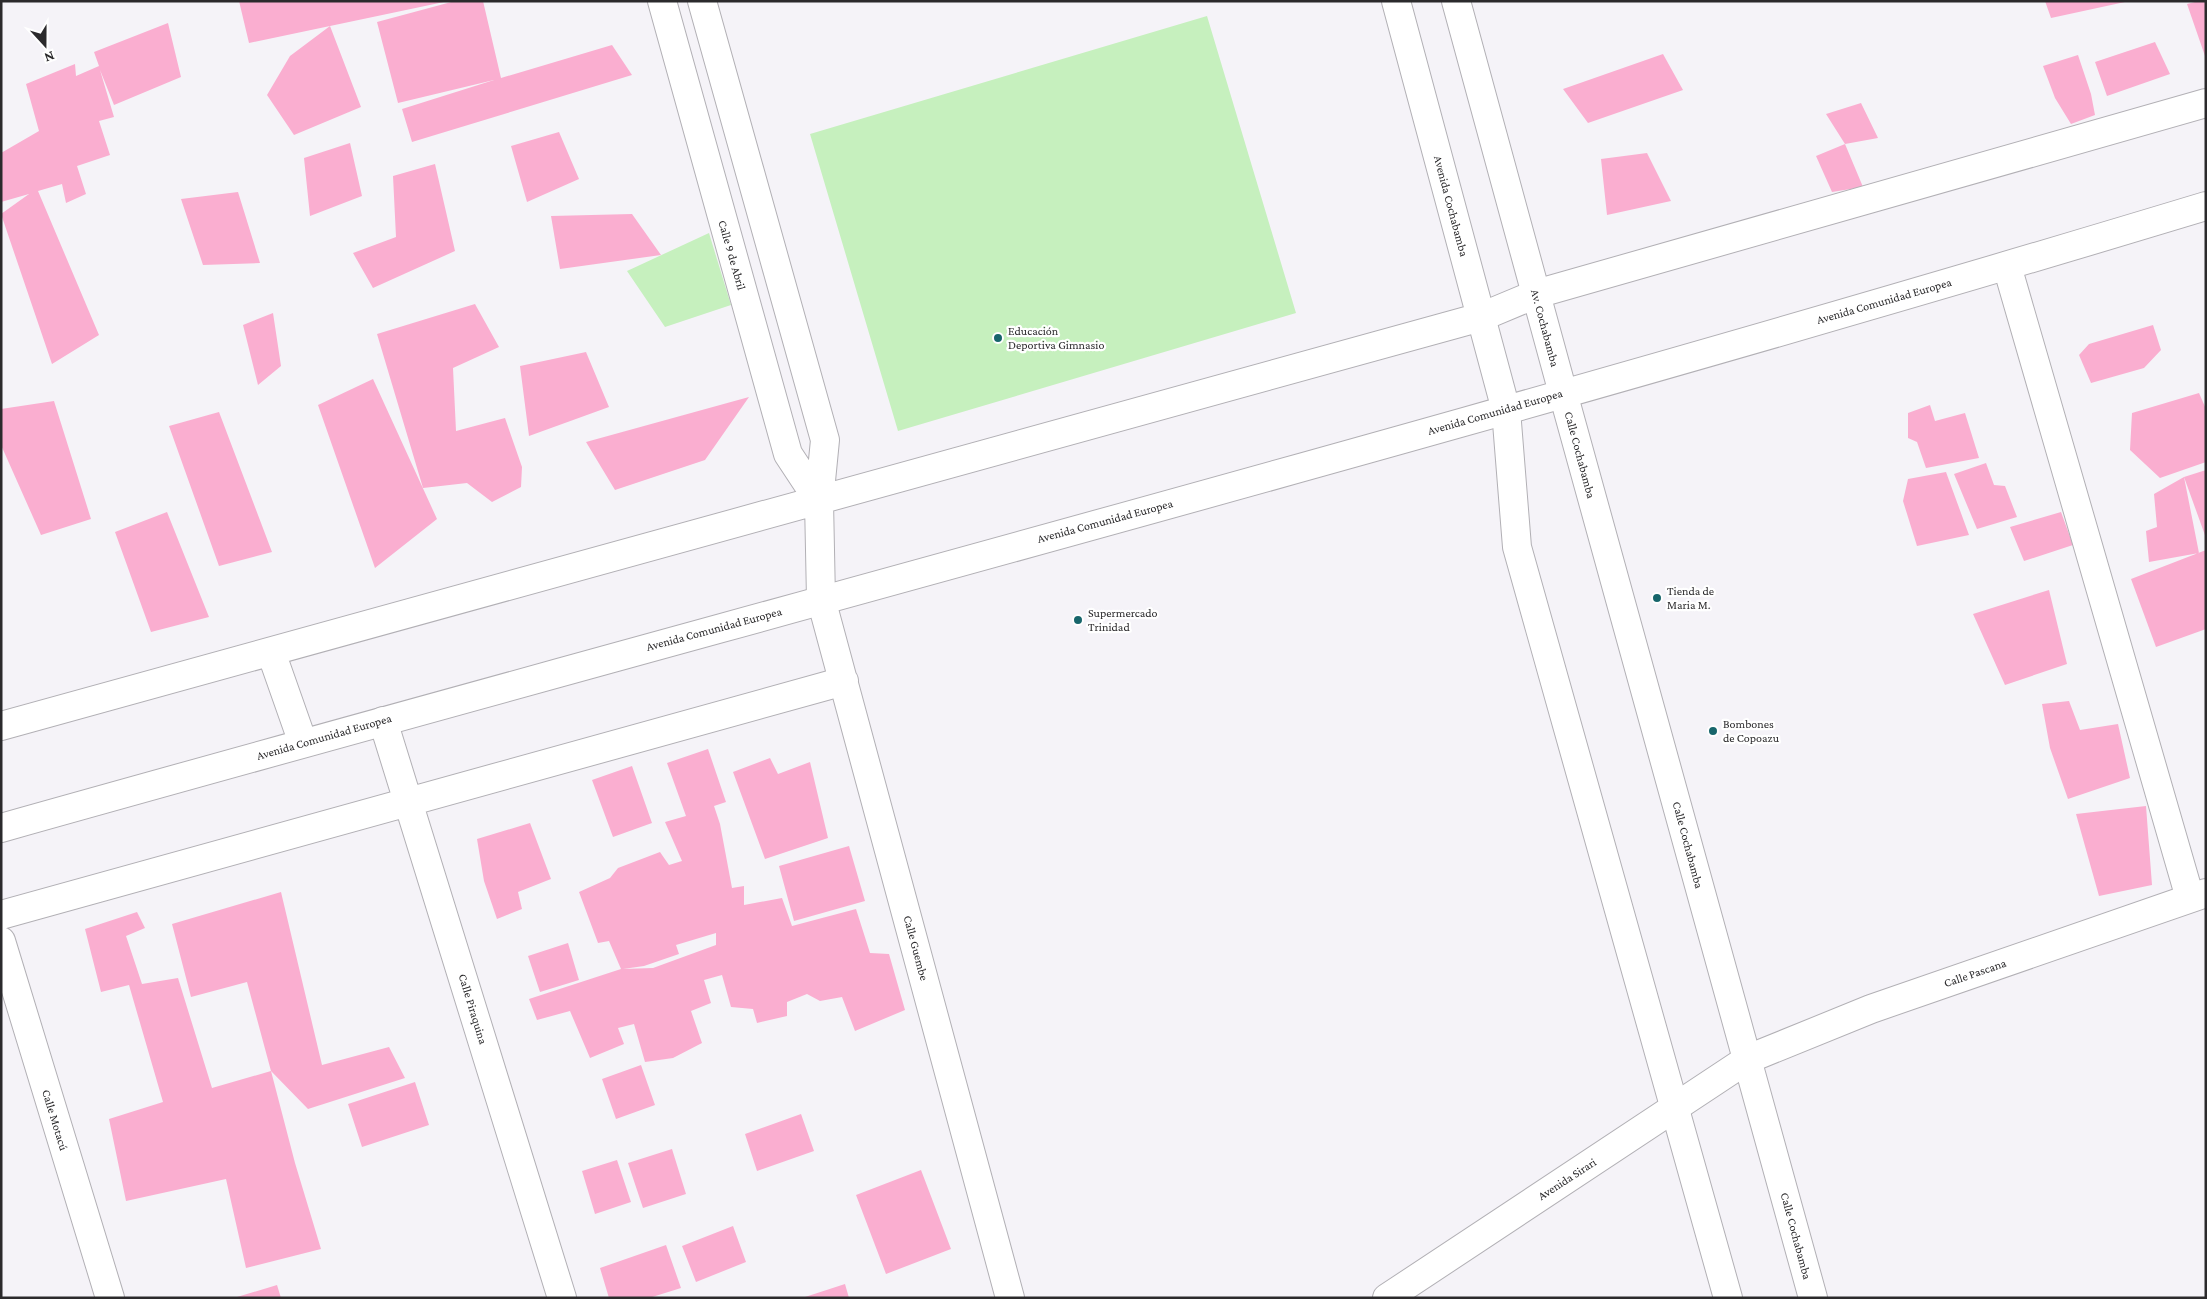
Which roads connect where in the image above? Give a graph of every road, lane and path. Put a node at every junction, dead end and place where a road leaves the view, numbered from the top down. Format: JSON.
{"nodes":[{"id":1,"x":662,"y":1,"type":"edge"},
{"id":2,"x":702,"y":1,"type":"edge"},
{"id":3,"x":1396,"y":1,"type":"edge"},
{"id":4,"x":1456,"y":1,"type":"edge"},
{"id":5,"x":2206,"y":103,"type":"edge"},
{"id":6,"x":2206,"y":206,"type":"edge"},
{"id":7,"x":2007,"y":266,"type":"junction"},
{"id":8,"x":1536,"y":294,"type":"junction"},
{"id":9,"x":1481,"y":317,"type":"junction"},
{"id":10,"x":1563,"y":393,"type":"junction"},
{"id":11,"x":1506,"y":410,"type":"junction"},
{"id":12,"x":819,"y":501,"type":"junction"},
{"id":13,"x":821,"y":599,"type":"junction"},
{"id":14,"x":270,"y":652,"type":"junction"},
{"id":15,"x":844,"y":681,"type":"junction"},
{"id":16,"x":383,"y":721,"type":"junction"},
{"id":17,"x":1,"y":726,"type":"edge"},
{"id":18,"x":303,"y":743,"type":"junction"},
{"id":19,"x":409,"y":802,"type":"junction"},
{"id":20,"x":1,"y":828,"type":"edge"},
{"id":21,"x":2198,"y":896,"type":"edge"},
{"id":22,"x":1,"y":916,"type":"edge"},
{"id":23,"x":1,"y":941,"type":"edge"},
{"id":24,"x":1748,"y":1059,"type":"junction"},
{"id":25,"x":1674,"y":1108,"type":"junction"},
{"id":26,"x":110,"y":1298,"type":"edge"},
{"id":27,"x":562,"y":1298,"type":"edge"},
{"id":28,"x":1010,"y":1298,"type":"edge"},
{"id":29,"x":1386,"y":1298,"type":"edge"},
{"id":30,"x":1728,"y":1298,"type":"edge"},
{"id":31,"x":1813,"y":1298,"type":"edge"}],
"edges":[{"from":1,"to":12,"type":"main road","name":"Calle 9 de Abril"},
{"from":2,"to":12,"type":"main road"},
{"from":3,"to":9,"type":"main road","name":"Avenida Cochabamba"},
{"from":4,"to":8,"type":"main road","name":"Av. Cochabamba"},
{"from":5,"to":8,"type":"main road"},
{"from":6,"to":7,"type":"main road","name":"Avenida Comunidad Europea"},
{"from":7,"to":10,"type":"main road","name":"Avenida Comunidad Europea"},
{"from":7,"to":21,"type":"main road"},
{"from":8,"to":9,"type":"main road"},
{"from":8,"to":10,"type":"main road","name":"Av. Cochabamba"},
{"from":9,"to":11,"type":"main road","name":"Avenida Cochabamba"},
{"from":9,"to":12,"type":"main road"},
{"from":10,"to":11,"type":"main road","name":"Avenida Comunidad Europea"},
{"from":10,"to":24,"type":"main road","name":"Calle Cochabamba"},
{"from":11,"to":13,"type":"main road","name":"Avenida Comunidad Europea"},
{"from":11,"to":25,"type":"main road"},
{"from":12,"to":13,"type":"main road"},
{"from":12,"to":14,"type":"main road"},
{"from":13,"to":15,"type":"main road","name":"Calle Guembe"},
{"from":13,"to":16,"type":"main road","name":"Avenida Comunidad Europea"},
{"from":14,"to":17,"type":"main road"},
{"from":14,"to":18,"type":"main road"},
{"from":15,"to":19,"type":"main road"},
{"from":15,"to":28,"type":"main road","name":"Calle Guembe"},
{"from":16,"to":18,"type":"main road","name":"Avenida Comunidad Europea"},
{"from":16,"to":19,"type":"main road","name":"Calle Piraquina"},
{"from":18,"to":20,"type":"main road","name":"Avenida Comunidad Europea"},
{"from":19,"to":22,"type":"main road"},
{"from":19,"to":27,"type":"main road","name":"Calle Piraquina"},
{"from":21,"to":24,"type":"main road","name":"Calle Pascana"},
{"from":23,"to":26,"type":"main road","name":"Calle Motacú"},
{"from":24,"to":25,"type":"main road","name":"Avenida Sirari"},
{"from":24,"to":31,"type":"main road","name":"Calle Cochabamba"},
{"from":25,"to":29,"type":"main road","name":"Avenida Sirari"},
{"from":25,"to":30,"type":"main road"}]}
